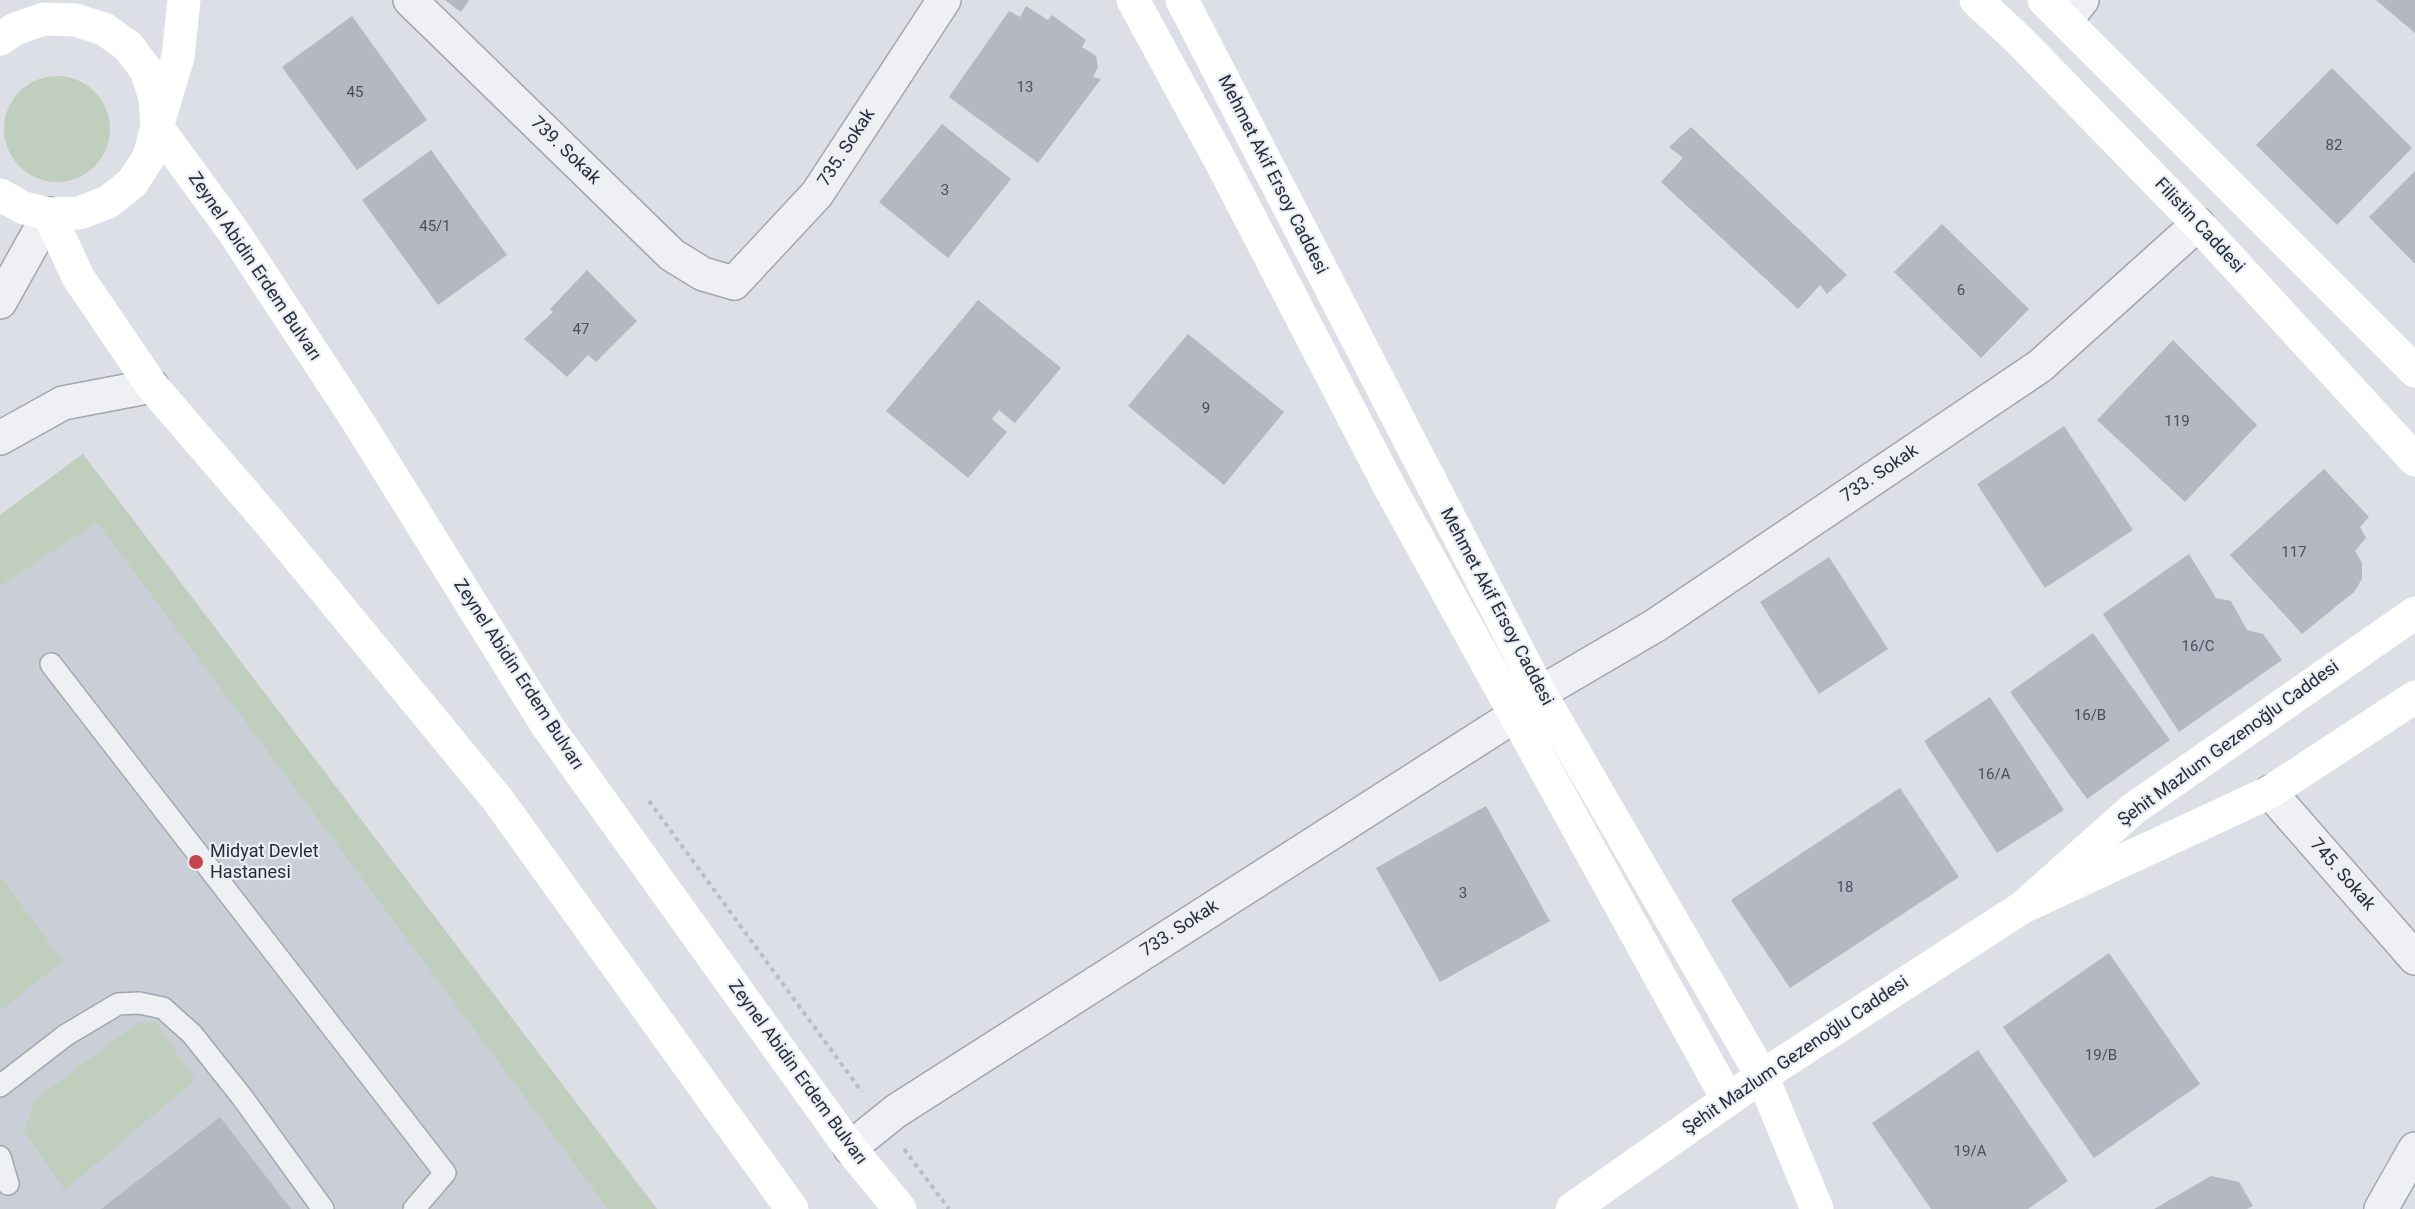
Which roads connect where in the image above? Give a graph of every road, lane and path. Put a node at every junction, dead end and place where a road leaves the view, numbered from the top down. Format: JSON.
{"nodes":[{"id":1,"x":184,"y":0,"type":"edge"},
{"id":2,"x":410,"y":0,"type":"edge"},
{"id":3,"x":944,"y":0,"type":"edge"},
{"id":4,"x":1133,"y":0,"type":"edge"},
{"id":5,"x":1182,"y":0,"type":"edge"},
{"id":6,"x":1976,"y":0,"type":"edge"},
{"id":7,"x":74,"y":6,"type":"edge"},
{"id":8,"x":2064,"y":7,"type":"edge"},
{"id":9,"x":0,"y":39,"type":"edge"},
{"id":10,"x":157,"y":127,"type":"junction"},
{"id":11,"x":0,"y":195,"type":"edge"},
{"id":12,"x":49,"y":214,"type":"junction"},
{"id":13,"x":2198,"y":224,"type":"junction"},
{"id":14,"x":734,"y":283,"type":"joint"},
{"id":15,"x":0,"y":302,"type":"edge"},
{"id":16,"x":2415,"y":371,"type":"edge"},
{"id":17,"x":152,"y":386,"type":"junction"},
{"id":18,"x":0,"y":438,"type":"edge"},
{"id":19,"x":2415,"y":460,"type":"edge"},
{"id":20,"x":2415,"y":613,"type":"edge"},
{"id":21,"x":51,"y":664,"type":"dead end"},
{"id":22,"x":1540,"y":693,"type":"junction"},
{"id":23,"x":2415,"y":697,"type":"edge"},
{"id":24,"x":1514,"y":716,"type":"junction"},
{"id":25,"x":2270,"y":792,"type":"junction"},
{"id":26,"x":644,"y":795,"type":"dead end"},
{"id":27,"x":2024,"y":907,"type":"junction"},
{"id":28,"x":2415,"y":958,"type":"edge"},
{"id":29,"x":1762,"y":1076,"type":"junction"},
{"id":30,"x":0,"y":1086,"type":"edge"},
{"id":31,"x":1728,"y":1100,"type":"junction"},
{"id":32,"x":883,"y":1121,"type":"junction"},
{"id":33,"x":850,"y":1148,"type":"junction"},
{"id":34,"x":2415,"y":1149,"type":"edge"},
{"id":35,"x":0,"y":1157,"type":"edge"},
{"id":36,"x":9,"y":1184,"type":"dead end"},
{"id":37,"x":323,"y":1209,"type":"edge"},
{"id":38,"x":414,"y":1209,"type":"edge"},
{"id":39,"x":792,"y":1209,"type":"edge"},
{"id":40,"x":900,"y":1209,"type":"edge"},
{"id":41,"x":949,"y":1209,"type":"edge"},
{"id":42,"x":1572,"y":1209,"type":"edge"},
{"id":43,"x":1817,"y":1209,"type":"edge"},
{"id":44,"x":2381,"y":1209,"type":"edge"}],
"edges":[{"from":1,"to":10,"type":"street"},
{"from":2,"to":14,"type":"street","name":"739. Sokak"},
{"from":3,"to":14,"type":"street","name":"735. Sokak"},
{"from":4,"to":24,"type":"street"},
{"from":5,"to":22,"type":"street","name":"Mehmet Akif Ersoy Caddesi"},
{"from":6,"to":13,"type":"street","name":"Filistin Caddesi"},
{"from":7,"to":9,"type":"street"},
{"from":7,"to":10,"type":"street"},
{"from":8,"to":16,"type":"street"},
{"from":10,"to":12,"type":"street"},
{"from":10,"to":33,"type":"street","name":"Zeynel Abidin Erdem Bulvarı"},
{"from":11,"to":12,"type":"street"},
{"from":12,"to":15,"type":"street"},
{"from":12,"to":17,"type":"street"},
{"from":13,"to":19,"type":"street","name":"Filistin Caddesi"},
{"from":13,"to":22,"type":"street","name":"733. Sokak"},
{"from":17,"to":18,"type":"street"},
{"from":17,"to":39,"type":"street"},
{"from":20,"to":27,"type":"street","name":"Şehit Mazlum Gezenoğlu Caddesi"},
{"from":21,"to":38,"type":"lane"},
{"from":22,"to":29,"type":"street","name":"Mehmet Akif Ersoy Caddesi"},
{"from":23,"to":25,"type":"street","name":"Şehit Mazlum Gezenoğlu Caddesi"},
{"from":24,"to":31,"type":"street"},
{"from":24,"to":32,"type":"street","name":"733. Sokak"},
{"from":25,"to":27,"type":"street","name":"Şehit Mazlum Gezenoğlu Caddesi"},
{"from":25,"to":28,"type":"street","name":"745. Sokak"},
{"from":26,"to":32,"type":"path"},
{"from":27,"to":29,"type":"street","name":"Şehit Mazlum Gezenoğlu Caddesi"},
{"from":29,"to":31,"type":"street","name":"Şehit Mazlum Gezenoğlu Caddesi"},
{"from":29,"to":43,"type":"street","name":"Mehmet Akif Ersoy Caddesi"},
{"from":30,"to":37,"type":"lane"},
{"from":31,"to":42,"type":"street","name":"Şehit Mazlum Gezenoğlu Caddesi"},
{"from":32,"to":33,"type":"street","name":"733. Sokak"},
{"from":32,"to":41,"type":"path"},
{"from":33,"to":40,"type":"street","name":"Zeynel Abidin Erdem Bulvarı"},
{"from":34,"to":44,"type":"street"},
{"from":35,"to":36,"type":"lane"}]}
